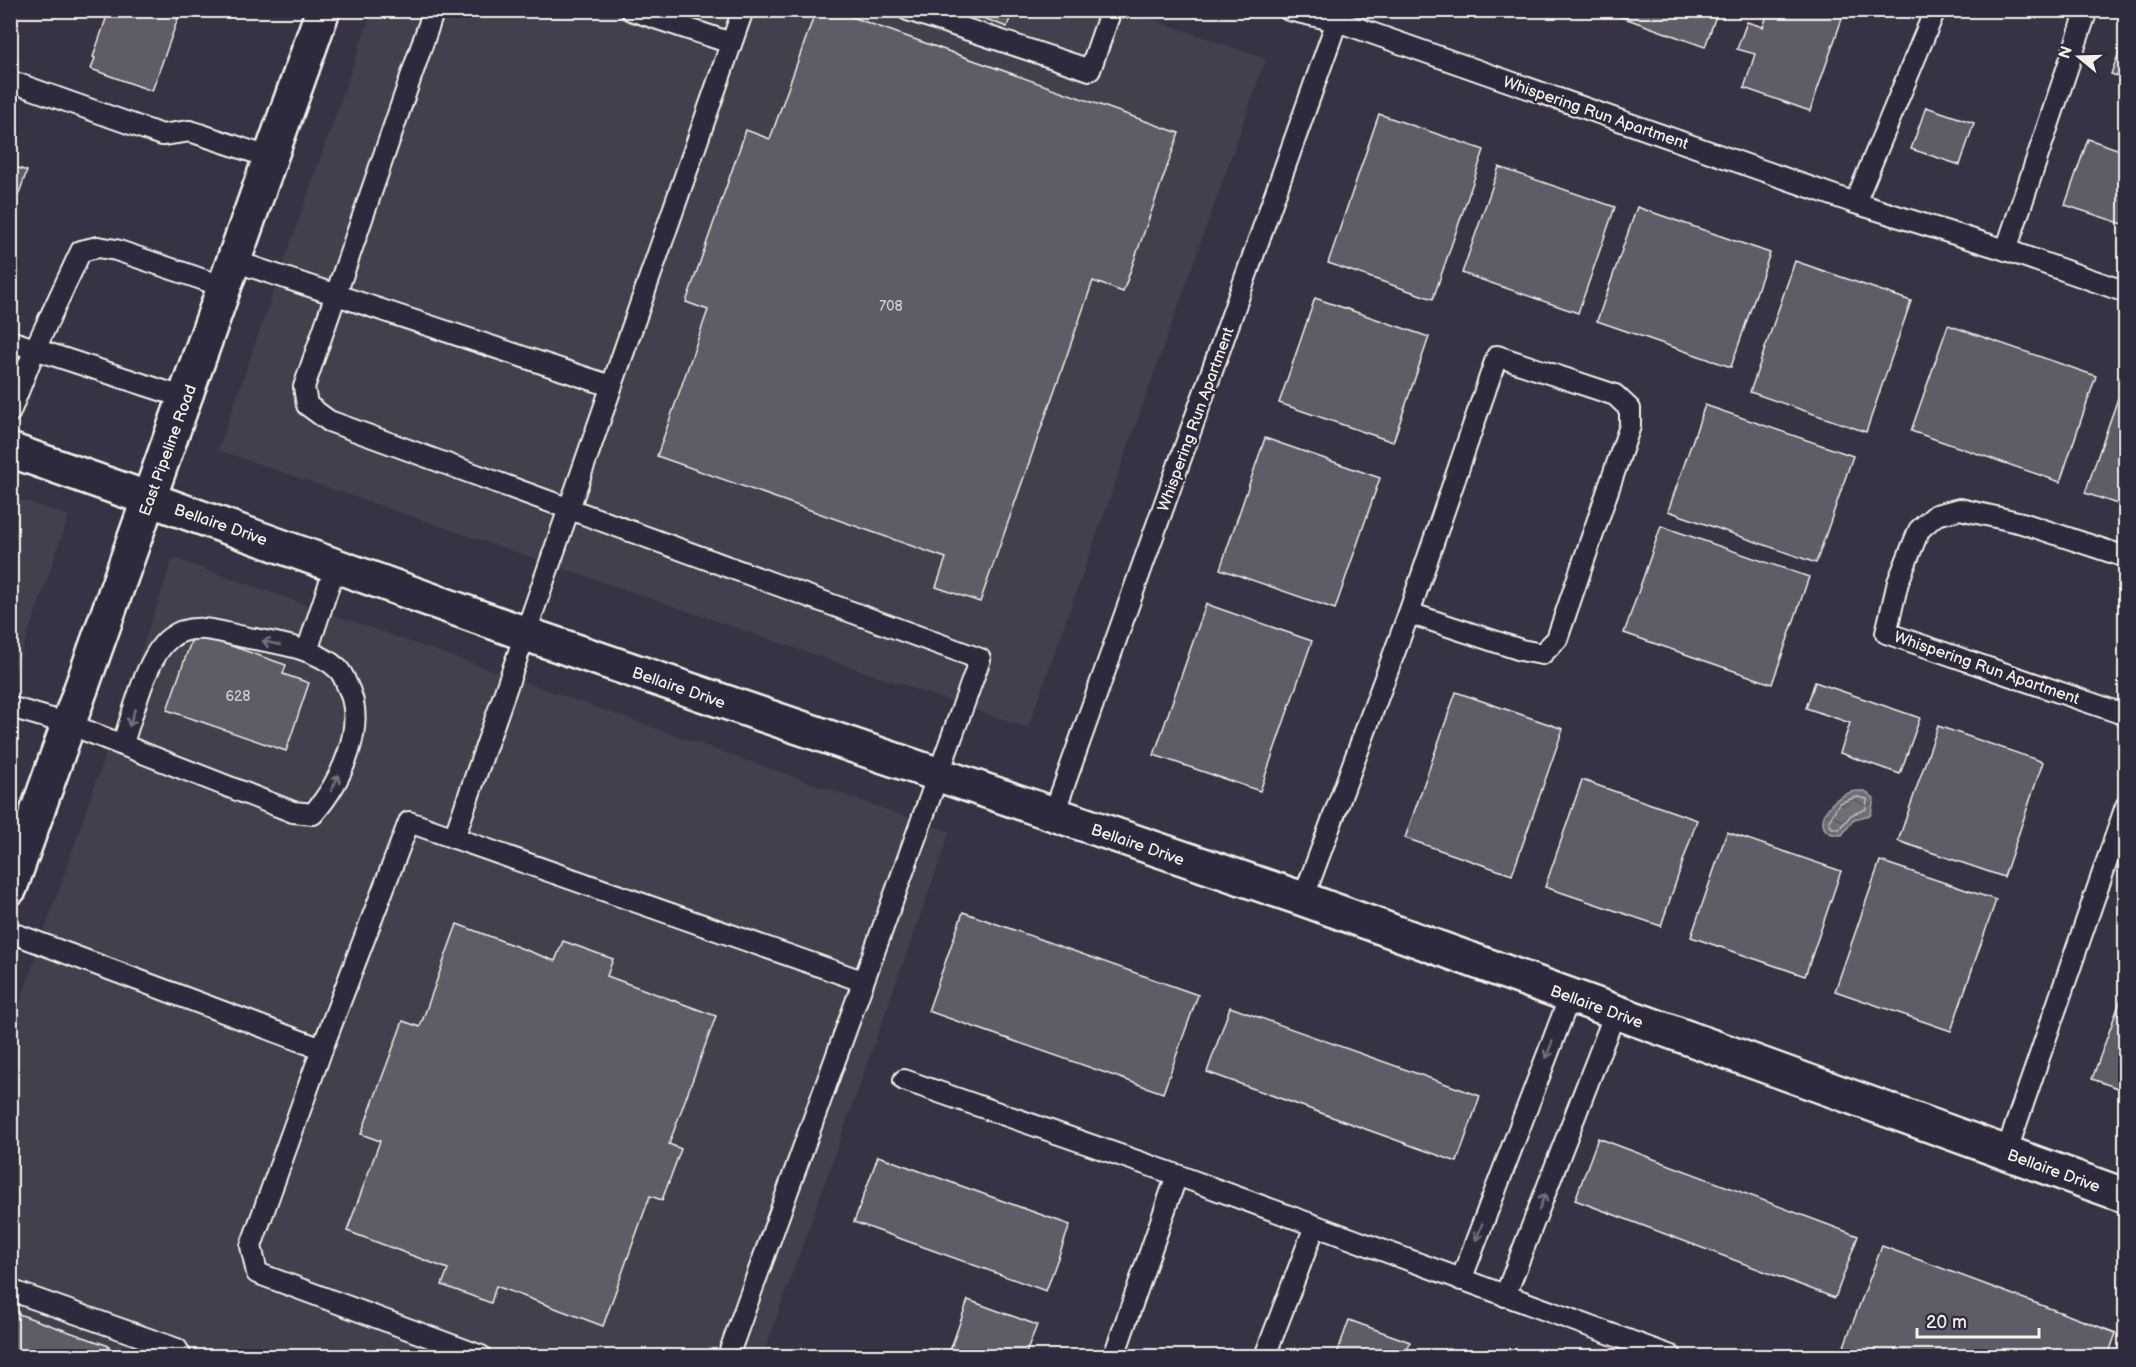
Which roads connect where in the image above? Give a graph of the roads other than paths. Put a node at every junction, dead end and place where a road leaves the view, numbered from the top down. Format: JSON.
{"nodes":[{"id":1,"x":323,"y":10,"type":"edge"},
{"id":2,"x":434,"y":10,"type":"edge"},
{"id":3,"x":631,"y":10,"type":"edge"},
{"id":4,"x":743,"y":10,"type":"edge"},
{"id":5,"x":908,"y":10,"type":"edge"},
{"id":6,"x":1111,"y":10,"type":"edge"},
{"id":7,"x":1289,"y":10,"type":"edge"},
{"id":8,"x":1935,"y":10,"type":"edge"},
{"id":9,"x":2087,"y":10,"type":"edge"},
{"id":10,"x":1339,"y":16,"type":"edge"},
{"id":11,"x":731,"y":44,"type":"junction"},
{"id":12,"x":10,"y":81,"type":"edge"},
{"id":13,"x":271,"y":158,"type":"junction"},
{"id":14,"x":1855,"y":203,"type":"junction"},
{"id":15,"x":2006,"y":250,"type":"junction"},
{"id":16,"x":229,"y":274,"type":"junction"},
{"id":17,"x":2126,"y":292,"type":"edge"},
{"id":18,"x":336,"y":295,"type":"junction"},
{"id":19,"x":10,"y":341,"type":"edge"},
{"id":20,"x":35,"y":349,"type":"junction"},
{"id":21,"x":610,"y":386,"type":"junction"},
{"id":22,"x":185,"y":398,"type":"junction"},
{"id":23,"x":10,"y":412,"type":"edge"},
{"id":24,"x":10,"y":450,"type":"edge"},
{"id":25,"x":149,"y":499,"type":"junction"},
{"id":26,"x":568,"y":508,"type":"junction"},
{"id":27,"x":2126,"y":557,"type":"edge"},
{"id":28,"x":336,"y":564,"type":"junction"},
{"id":29,"x":1409,"y":613,"type":"junction"},
{"id":30,"x":526,"y":634,"type":"junction"},
{"id":31,"x":307,"y":651,"type":"junction"},
{"id":32,"x":10,"y":707,"type":"edge"},
{"id":33,"x":2126,"y":715,"type":"edge"},
{"id":34,"x":69,"y":724,"type":"junction"},
{"id":35,"x":122,"y":745,"type":"junction"},
{"id":36,"x":937,"y":776,"type":"junction"},
{"id":37,"x":2126,"y":806,"type":"edge"},
{"id":38,"x":1053,"y":816,"type":"junction"},
{"id":39,"x":454,"y":838,"type":"junction"},
{"id":40,"x":10,"y":888,"type":"edge"},
{"id":41,"x":1303,"y":899,"type":"junction"},
{"id":42,"x":10,"y":932,"type":"edge"},
{"id":43,"x":862,"y":981,"type":"junction"},
{"id":44,"x":1570,"y":996,"type":"junction"},
{"id":45,"x":1615,"y":1012,"type":"junction"},
{"id":46,"x":322,"y":1049,"type":"junction"},
{"id":47,"x":904,"y":1080,"type":"dead end"},
{"id":48,"x":2006,"y":1153,"type":"junction"},
{"id":49,"x":1177,"y":1175,"type":"junction"},
{"id":50,"x":2126,"y":1196,"type":"edge"},
{"id":51,"x":1315,"y":1226,"type":"junction"},
{"id":52,"x":1461,"y":1280,"type":"junction"},
{"id":53,"x":10,"y":1290,"type":"edge"},
{"id":54,"x":1505,"y":1296,"type":"junction"},
{"id":55,"x":181,"y":1356,"type":"edge"},
{"id":56,"x":481,"y":1356,"type":"edge"},
{"id":57,"x":728,"y":1356,"type":"edge"},
{"id":58,"x":1114,"y":1356,"type":"edge"},
{"id":59,"x":1265,"y":1356,"type":"edge"},
{"id":60,"x":1671,"y":1356,"type":"edge"}],
"edges":[{"from":1,"to":13,"type":"street","name":"East Pipeline Road"},
{"from":2,"to":18,"type":"lane"},
{"from":3,"to":11,"type":"lane"},
{"from":4,"to":11,"type":"lane"},
{"from":5,"to":6,"type":"lane"},
{"from":7,"to":10,"type":"lane","name":"Whispering Run Apartment"},
{"from":8,"to":14,"type":"lane"},
{"from":9,"to":15,"type":"lane"},
{"from":10,"to":14,"type":"lane","name":"Whispering Run Apartment"},
{"from":10,"to":38,"type":"lane","name":"Whispering Run Apartment"},
{"from":11,"to":21,"type":"lane"},
{"from":12,"to":13,"type":"lane"},
{"from":13,"to":16,"type":"street","name":"East Pipeline Road"},
{"from":14,"to":15,"type":"lane","name":"Whispering Run Apartment"},
{"from":15,"to":17,"type":"lane","name":"Whispering Run Apartment"},
{"from":16,"to":18,"type":"lane"},
{"from":16,"to":20,"type":"lane"},
{"from":16,"to":22,"type":"street","name":"East Pipeline Road"},
{"from":18,"to":21,"type":"lane"},
{"from":18,"to":26,"type":"lane"},
{"from":19,"to":20,"type":"lane"},
{"from":20,"to":22,"type":"lane"},
{"from":20,"to":23,"type":"lane"},
{"from":21,"to":26,"type":"lane"},
{"from":22,"to":25,"type":"street","name":"East Pipeline Road"},
{"from":24,"to":25,"type":"street","name":"Bellaire Drive"},
{"from":25,"to":28,"type":"street","name":"Bellaire Drive"},
{"from":25,"to":34,"type":"street","name":"East Pipeline Road"},
{"from":26,"to":30,"type":"lane"},
{"from":26,"to":36,"type":"lane"},
{"from":27,"to":33,"type":"lane","name":"Whispering Run Apartment"},
{"from":28,"to":30,"type":"street","name":"Bellaire Drive"},
{"from":28,"to":31,"type":"lane"},
{"from":29,"to":29,"type":"lane"},
{"from":29,"to":41,"type":"lane"},
{"from":30,"to":36,"type":"street","name":"Bellaire Drive"},
{"from":30,"to":39,"type":"lane"},
{"from":31,"to":35,"type":"lane","one_way":true},
{"from":35,"to":31,"type":"lane","one_way":true},
{"from":32,"to":34,"type":"lane"},
{"from":34,"to":35,"type":"lane"},
{"from":34,"to":40,"type":"street","name":"East Pipeline Road"},
{"from":36,"to":38,"type":"street","name":"Bellaire Drive"},
{"from":36,"to":43,"type":"lane"},
{"from":37,"to":48,"type":"lane"},
{"from":38,"to":41,"type":"street","name":"Bellaire Drive"},
{"from":39,"to":43,"type":"lane"},
{"from":39,"to":46,"type":"lane"},
{"from":41,"to":44,"type":"street","name":"Bellaire Drive"},
{"from":42,"to":46,"type":"lane"},
{"from":43,"to":57,"type":"lane"},
{"from":44,"to":45,"type":"street","name":"Bellaire Drive"},
{"from":44,"to":52,"type":"lane","one_way":true},
{"from":45,"to":48,"type":"street","name":"Bellaire Drive"},
{"from":54,"to":45,"type":"lane","one_way":true},
{"from":46,"to":56,"type":"lane"},
{"from":47,"to":49,"type":"lane"},
{"from":48,"to":50,"type":"street","name":"Bellaire Drive"},
{"from":49,"to":51,"type":"lane"},
{"from":49,"to":58,"type":"lane"},
{"from":51,"to":52,"type":"lane"},
{"from":51,"to":59,"type":"lane"},
{"from":52,"to":54,"type":"lane"},
{"from":53,"to":55,"type":"lane"},
{"from":54,"to":60,"type":"lane"}]}
